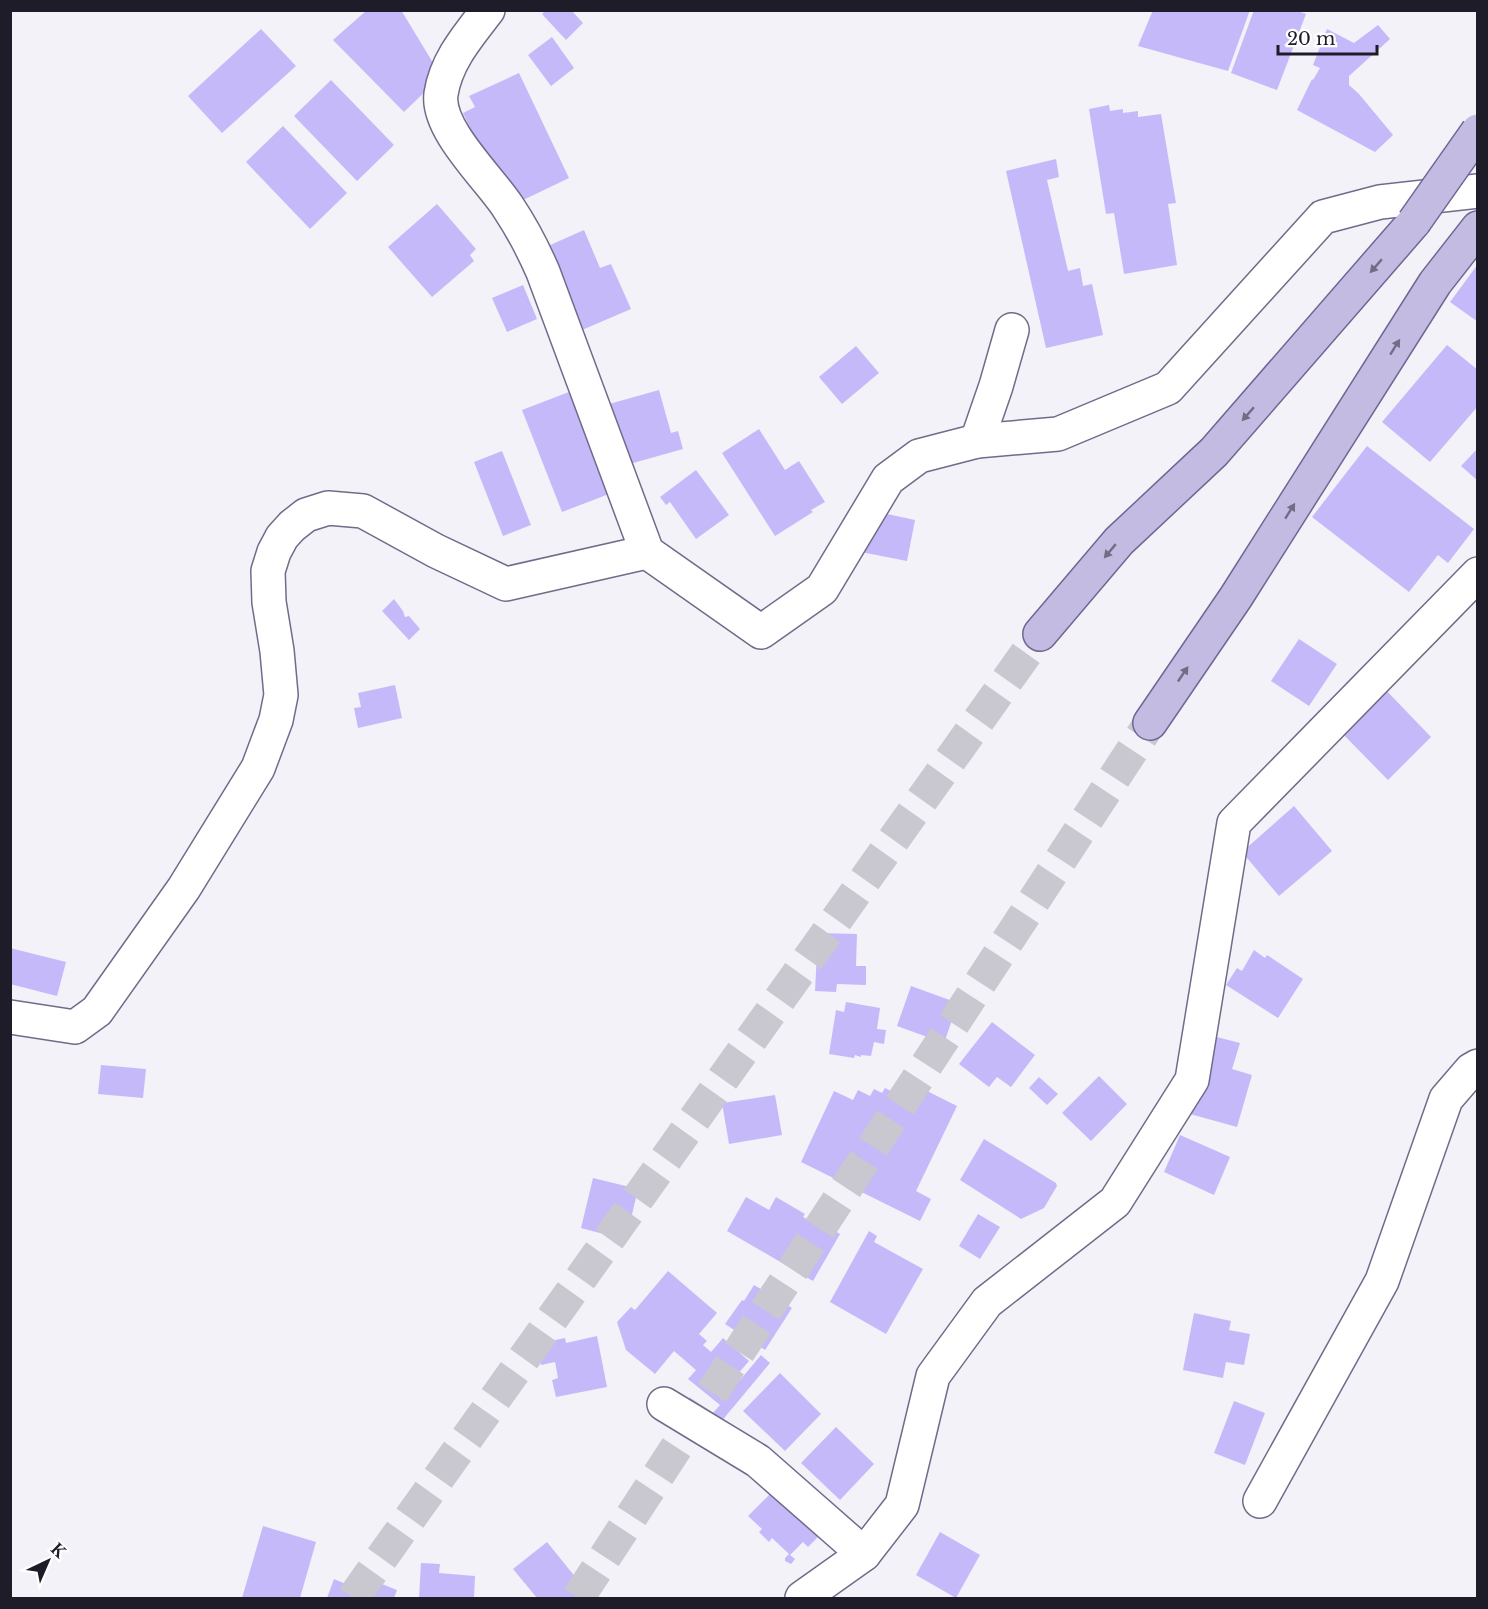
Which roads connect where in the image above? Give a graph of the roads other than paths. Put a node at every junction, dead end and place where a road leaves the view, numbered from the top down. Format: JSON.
{"nodes":[{"id":1,"x":488,"y":10,"type":"edge"},
{"id":2,"x":1478,"y":131,"type":"edge"},
{"id":3,"x":1478,"y":191,"type":"edge"},
{"id":4,"x":1473,"y":233,"type":"edge"},
{"id":5,"x":1012,"y":330,"type":"dead end"},
{"id":6,"x":976,"y":441,"type":"junction"},
{"id":7,"x":646,"y":552,"type":"junction"},
{"id":8,"x":1478,"y":574,"type":"edge"},
{"id":9,"x":1041,"y":634,"type":"tunnel mouth"},
{"id":10,"x":1150,"y":723,"type":"tunnel mouth"},
{"id":11,"x":10,"y":1017,"type":"edge"},
{"id":12,"x":1478,"y":1066,"type":"edge"},
{"id":13,"x":664,"y":1404,"type":"dead end"},
{"id":14,"x":1260,"y":1501,"type":"dead end"},
{"id":15,"x":864,"y":1554,"type":"junction"},
{"id":16,"x":802,"y":1599,"type":"edge"}],
"edges":[{"from":1,"to":7,"type":"street"},
{"from":2,"to":9,"type":"main road","one_way":true,"bridge":true},
{"from":3,"to":6,"type":"street"},
{"from":10,"to":4,"type":"main road","one_way":true},
{"from":5,"to":6,"type":"street"},
{"from":6,"to":7,"type":"street"},
{"from":7,"to":11,"type":"street"},
{"from":8,"to":15,"type":"street"},
{"from":12,"to":14,"type":"street"},
{"from":13,"to":15,"type":"street"},
{"from":15,"to":16,"type":"street"}]}
